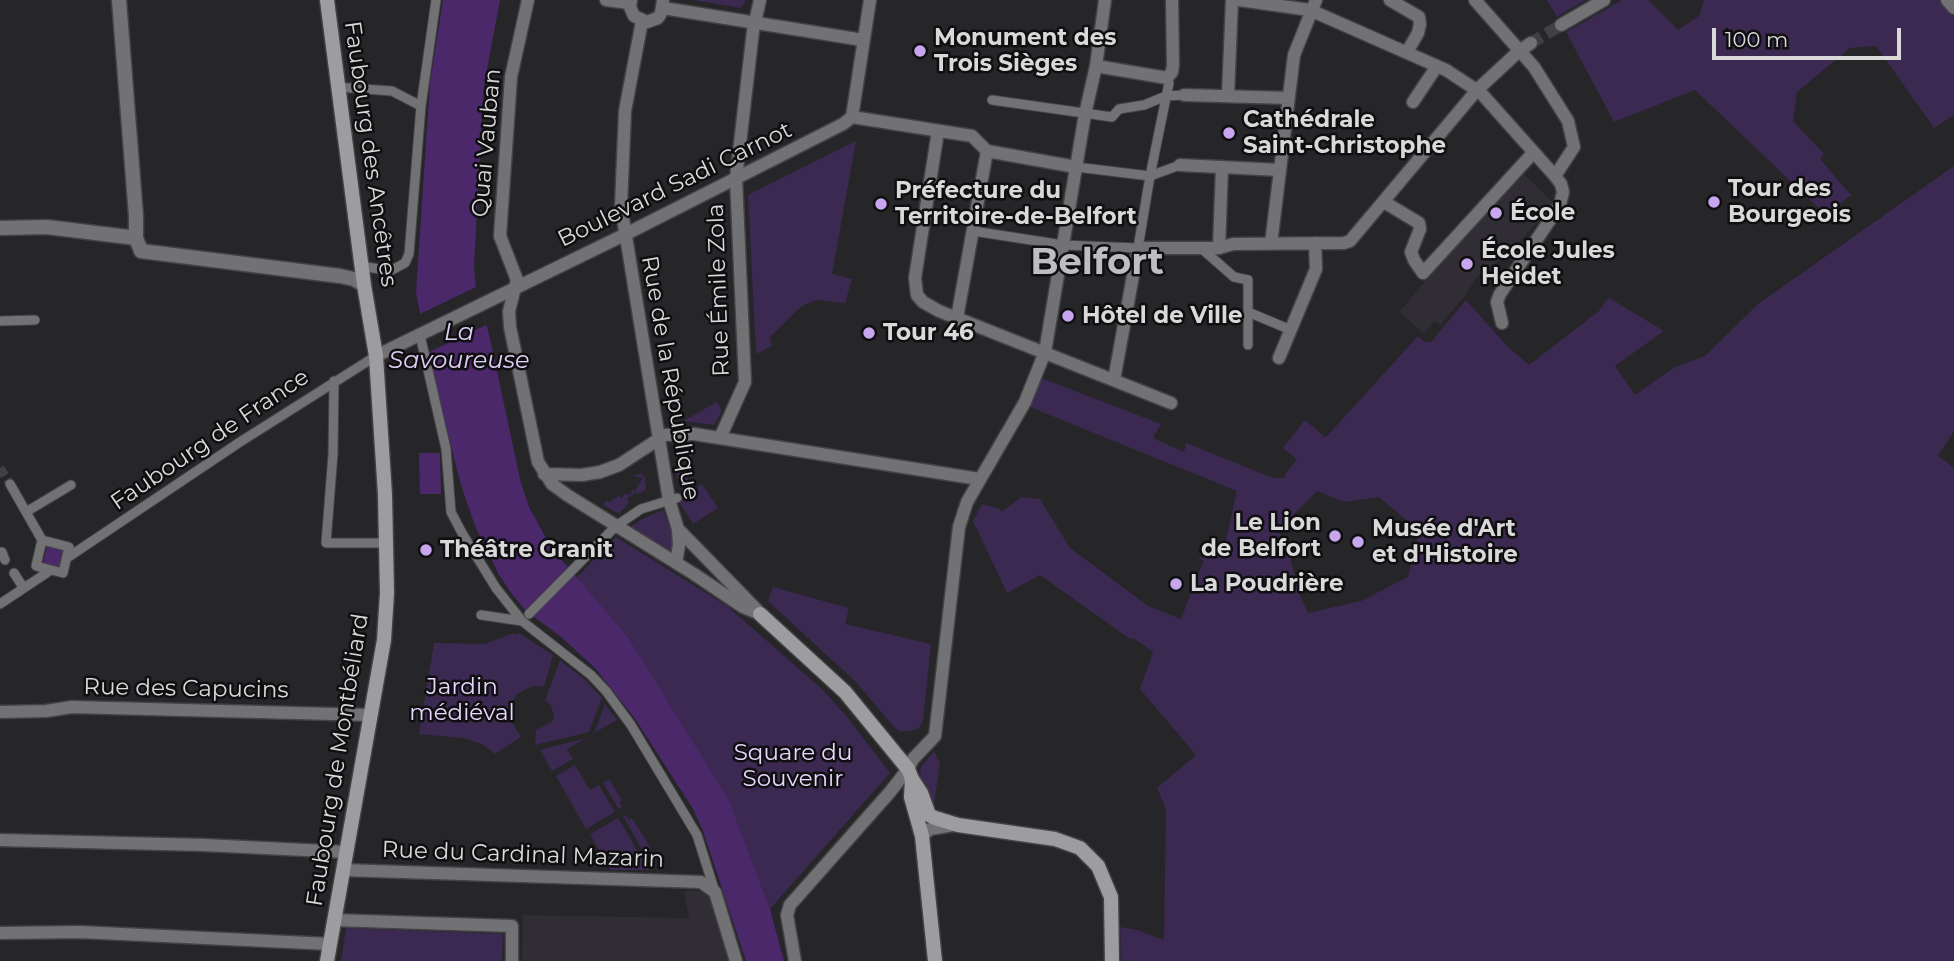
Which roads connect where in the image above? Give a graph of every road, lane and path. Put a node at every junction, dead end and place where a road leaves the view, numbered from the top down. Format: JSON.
{"nodes":[{"id":1,"x":119,"y":0,"type":"edge"},
{"id":2,"x":327,"y":0,"type":"edge"},
{"id":3,"x":436,"y":0,"type":"edge"},
{"id":4,"x":528,"y":0,"type":"edge"},
{"id":5,"x":607,"y":0,"type":"edge"},
{"id":6,"x":760,"y":0,"type":"edge"},
{"id":7,"x":870,"y":0,"type":"edge"},
{"id":8,"x":1105,"y":0,"type":"edge"},
{"id":9,"x":1172,"y":0,"type":"edge"},
{"id":10,"x":1231,"y":0,"type":"edge"},
{"id":11,"x":1239,"y":0,"type":"edge"},
{"id":12,"x":1390,"y":0,"type":"edge"},
{"id":13,"x":1475,"y":0,"type":"edge"},
{"id":14,"x":1604,"y":0,"type":"edge"},
{"id":15,"x":1947,"y":0,"type":"edge"},
{"id":16,"x":630,"y":1,"type":"edge"},
{"id":17,"x":663,"y":4,"type":"edge"},
{"id":18,"x":1313,"y":5,"type":"edge"},
{"id":19,"x":1954,"y":8,"type":"edge"},
{"id":20,"x":642,"y":21,"type":"junction"},
{"id":21,"x":755,"y":23,"type":"junction"},
{"id":22,"x":1561,"y":25,"type":"tunnel mouth"},
{"id":23,"x":863,"y":40,"type":"junction"},
{"id":24,"x":1531,"y":43,"type":"tunnel mouth"},
{"id":25,"x":1406,"y":52,"type":"junction"},
{"id":26,"x":1518,"y":52,"type":"junction"},
{"id":27,"x":1096,"y":66,"type":"junction"},
{"id":28,"x":1437,"y":66,"type":"junction"},
{"id":29,"x":1167,"y":78,"type":"junction"},
{"id":30,"x":337,"y":87,"type":"junction"},
{"id":31,"x":1477,"y":90,"type":"junction"},
{"id":32,"x":1184,"y":95,"type":"joint"},
{"id":33,"x":1228,"y":95,"type":"junction"},
{"id":34,"x":1166,"y":96,"type":"junction"},
{"id":35,"x":1288,"y":98,"type":"junction"},
{"id":36,"x":992,"y":100,"type":"dead end"},
{"id":37,"x":1413,"y":102,"type":"dead end"},
{"id":38,"x":421,"y":106,"type":"junction"},
{"id":39,"x":1086,"y":114,"type":"junction"},
{"id":40,"x":852,"y":117,"type":"junction"},
{"id":41,"x":938,"y":131,"type":"junction"},
{"id":42,"x":987,"y":151,"type":"junction"},
{"id":43,"x":1533,"y":153,"type":"junction"},
{"id":44,"x":1180,"y":166,"type":"joint"},
{"id":45,"x":1076,"y":167,"type":"junction"},
{"id":46,"x":1222,"y":167,"type":"junction"},
{"id":47,"x":1280,"y":170,"type":"junction"},
{"id":48,"x":1150,"y":176,"type":"junction"},
{"id":49,"x":1555,"y":176,"type":"junction"},
{"id":50,"x":736,"y":178,"type":"junction"},
{"id":51,"x":1384,"y":201,"type":"junction"},
{"id":52,"x":0,"y":228,"type":"edge"},
{"id":53,"x":973,"y":231,"type":"junction"},
{"id":54,"x":624,"y":235,"type":"junction"},
{"id":55,"x":1315,"y":243,"type":"junction"},
{"id":56,"x":1265,"y":244,"type":"junction"},
{"id":57,"x":138,"y":245,"type":"junction"},
{"id":58,"x":1063,"y":245,"type":"junction"},
{"id":59,"x":1138,"y":248,"type":"junction"},
{"id":60,"x":1200,"y":248,"type":"junction"},
{"id":61,"x":1219,"y":248,"type":"junction"},
{"id":62,"x":362,"y":266,"type":"junction"},
{"id":63,"x":364,"y":285,"type":"junction"},
{"id":64,"x":515,"y":288,"type":"junction"},
{"id":65,"x":1248,"y":312,"type":"junction"},
{"id":66,"x":957,"y":317,"type":"junction"},
{"id":67,"x":35,"y":320,"type":"dead end"},
{"id":68,"x":0,"y":321,"type":"edge"},
{"id":69,"x":1502,"y":323,"type":"dead end"},
{"id":70,"x":1291,"y":330,"type":"junction"},
{"id":71,"x":420,"y":335,"type":"junction"},
{"id":72,"x":1248,"y":345,"type":"dead end"},
{"id":73,"x":1045,"y":352,"type":"junction"},
{"id":74,"x":376,"y":356,"type":"junction"},
{"id":75,"x":1279,"y":358,"type":"dead end"},
{"id":76,"x":1114,"y":380,"type":"junction"},
{"id":77,"x":334,"y":381,"type":"junction"},
{"id":78,"x":1171,"y":403,"type":"dead end"},
{"id":79,"x":720,"y":438,"type":"junction"},
{"id":80,"x":658,"y":440,"type":"junction"},
{"id":81,"x":544,"y":474,"type":"junction"},
{"id":82,"x":979,"y":479,"type":"junction"},
{"id":83,"x":10,"y":484,"type":"tunnel mouth"},
{"id":84,"x":71,"y":485,"type":"dead end"},
{"id":85,"x":673,"y":499,"type":"junction"},
{"id":86,"x":26,"y":512,"type":"junction"},
{"id":87,"x":616,"y":526,"type":"junction"},
{"id":88,"x":678,"y":529,"type":"junction"},
{"id":89,"x":42,"y":540,"type":"junction"},
{"id":90,"x":386,"y":543,"type":"junction"},
{"id":91,"x":67,"y":558,"type":"junction"},
{"id":92,"x":676,"y":563,"type":"junction"},
{"id":93,"x":51,"y":570,"type":"junction"},
{"id":94,"x":14,"y":573,"type":"dead end"},
{"id":95,"x":23,"y":587,"type":"junction"},
{"id":96,"x":0,"y":604,"type":"edge"},
{"id":97,"x":760,"y":614,"type":"junction"},
{"id":98,"x":481,"y":615,"type":"dead end"},
{"id":99,"x":525,"y":617,"type":"junction"},
{"id":100,"x":0,"y":712,"type":"edge"},
{"id":101,"x":371,"y":715,"type":"junction"},
{"id":102,"x":910,"y":774,"type":"junction"},
{"id":103,"x":958,"y":825,"type":"junction"},
{"id":104,"x":922,"y":836,"type":"junction"},
{"id":105,"x":0,"y":840,"type":"edge"},
{"id":106,"x":346,"y":852,"type":"junction"},
{"id":107,"x":343,"y":870,"type":"junction"},
{"id":108,"x":715,"y":891,"type":"junction"},
{"id":109,"x":334,"y":920,"type":"junction"},
{"id":110,"x":0,"y":933,"type":"edge"},
{"id":111,"x":330,"y":944,"type":"junction"},
{"id":112,"x":327,"y":961,"type":"edge"},
{"id":113,"x":512,"y":961,"type":"edge"},
{"id":114,"x":736,"y":961,"type":"edge"},
{"id":115,"x":795,"y":961,"type":"edge"},
{"id":116,"x":935,"y":961,"type":"edge"},
{"id":117,"x":1112,"y":961,"type":"edge"}],
"edges":[{"from":1,"to":57,"type":"street"},
{"from":2,"to":30,"type":"main road","name":"Faubourg des Ancêtres"},
{"from":3,"to":38,"type":"street"},
{"from":4,"to":64,"type":"street","name":"Quai Vauban"},
{"from":5,"to":16,"type":"street"},
{"from":6,"to":21,"type":"street","name":"Rue Émile Zola"},
{"from":7,"to":23,"type":"street"},
{"from":8,"to":27,"type":"street"},
{"from":9,"to":29,"type":"street"},
{"from":10,"to":33,"type":"street"},
{"from":11,"to":18,"type":"street"},
{"from":12,"to":25,"type":"street"},
{"from":13,"to":26,"type":"street"},
{"from":14,"to":22,"type":"street"},
{"from":15,"to":19,"type":"street"},
{"from":16,"to":20,"type":"street"},
{"from":17,"to":20,"type":"street"},
{"from":17,"to":21,"type":"street"},
{"from":18,"to":25,"type":"street"},
{"from":18,"to":35,"type":"street"},
{"from":20,"to":54,"type":"street","name":"Rue de la République"},
{"from":21,"to":23,"type":"street"},
{"from":21,"to":50,"type":"street","name":"Rue Émile Zola"},
{"from":23,"to":40,"type":"street"},
{"from":24,"to":26,"type":"street"},
{"from":25,"to":28,"type":"street"},
{"from":26,"to":31,"type":"street"},
{"from":26,"to":49,"type":"street"},
{"from":27,"to":29,"type":"street"},
{"from":27,"to":39,"type":"street"},
{"from":28,"to":31,"type":"street"},
{"from":28,"to":37,"type":"street"},
{"from":29,"to":34,"type":"street"},
{"from":30,"to":38,"type":"street"},
{"from":30,"to":62,"type":"main road","name":"Faubourg des Ancêtres"},
{"from":31,"to":43,"type":"street"},
{"from":31,"to":51,"type":"street"},
{"from":32,"to":33,"type":"street"},
{"from":32,"to":34,"type":"street"},
{"from":33,"to":35,"type":"street"},
{"from":34,"to":39,"type":"street"},
{"from":34,"to":48,"type":"street"},
{"from":35,"to":47,"type":"street"},
{"from":36,"to":39,"type":"street"},
{"from":38,"to":62,"type":"street"},
{"from":39,"to":45,"type":"street"},
{"from":40,"to":41,"type":"street"},
{"from":40,"to":50,"type":"street","name":"Boulevard Sadi Carnot"},
{"from":41,"to":42,"type":"street"},
{"from":41,"to":66,"type":"street"},
{"from":42,"to":45,"type":"street"},
{"from":42,"to":53,"type":"street"},
{"from":43,"to":49,"type":"street"},
{"from":43,"to":51,"type":"street"},
{"from":44,"to":46,"type":"street"},
{"from":44,"to":48,"type":"street"},
{"from":45,"to":48,"type":"street"},
{"from":45,"to":58,"type":"street"},
{"from":46,"to":47,"type":"street"},
{"from":46,"to":61,"type":"street"},
{"from":47,"to":56,"type":"street"},
{"from":48,"to":59,"type":"street"},
{"from":49,"to":69,"type":"street"},
{"from":50,"to":54,"type":"street","name":"Boulevard Sadi Carnot"},
{"from":50,"to":79,"type":"street","name":"Rue Émile Zola"},
{"from":51,"to":55,"type":"street"},
{"from":52,"to":57,"type":"street"},
{"from":53,"to":58,"type":"street"},
{"from":53,"to":66,"type":"street"},
{"from":54,"to":64,"type":"street","name":"Boulevard Sadi Carnot"},
{"from":54,"to":80,"type":"street","name":"Rue de la République"},
{"from":55,"to":56,"type":"street"},
{"from":55,"to":70,"type":"street"},
{"from":56,"to":61,"type":"street"},
{"from":57,"to":63,"type":"street"},
{"from":58,"to":59,"type":"street"},
{"from":58,"to":73,"type":"street"},
{"from":59,"to":60,"type":"street"},
{"from":59,"to":76,"type":"street"},
{"from":60,"to":61,"type":"street"},
{"from":60,"to":65,"type":"street"},
{"from":62,"to":63,"type":"main road","name":"Faubourg des Ancêtres"},
{"from":63,"to":74,"type":"main road","name":"Faubourg des Ancêtres"},
{"from":64,"to":71,"type":"street","name":"Boulevard Sadi Carnot"},
{"from":64,"to":81,"type":"street"},
{"from":65,"to":70,"type":"street"},
{"from":65,"to":72,"type":"street"},
{"from":66,"to":73,"type":"street"},
{"from":67,"to":68,"type":"street"},
{"from":70,"to":75,"type":"street"},
{"from":71,"to":74,"type":"street","name":"Boulevard Sadi Carnot"},
{"from":71,"to":99,"type":"street"},
{"from":73,"to":76,"type":"street"},
{"from":73,"to":82,"type":"street"},
{"from":74,"to":77,"type":"street","name":"Faubourg de France"},
{"from":74,"to":90,"type":"main road","name":"Faubourg de Montbéliard"},
{"from":76,"to":78,"type":"street"},
{"from":77,"to":90,"type":"street"},
{"from":77,"to":91,"type":"street","name":"Faubourg de France"},
{"from":79,"to":80,"type":"street"},
{"from":79,"to":82,"type":"street"},
{"from":80,"to":81,"type":"street"},
{"from":80,"to":85,"type":"street","name":"Rue de la République"},
{"from":81,"to":87,"type":"street"},
{"from":82,"to":102,"type":"street"},
{"from":83,"to":86,"type":"street"},
{"from":84,"to":86,"type":"street"},
{"from":85,"to":87,"type":"street"},
{"from":85,"to":88,"type":"street","name":"Rue de la République"},
{"from":86,"to":89,"type":"street"},
{"from":87,"to":92,"type":"street"},
{"from":87,"to":99,"type":"street"},
{"from":88,"to":92,"type":"street","name":"Rue de la République"},
{"from":88,"to":97,"type":"street","name":"Rue de la République"},
{"from":89,"to":91,"type":"street"},
{"from":89,"to":93,"type":"street"},
{"from":90,"to":101,"type":"main road","name":"Faubourg de Montbéliard"},
{"from":91,"to":93,"type":"street","name":"Faubourg de France"},
{"from":92,"to":97,"type":"street"},
{"from":93,"to":95,"type":"street","name":"Faubourg de France"},
{"from":94,"to":95,"type":"street"},
{"from":95,"to":96,"type":"street","name":"Faubourg de France"},
{"from":97,"to":102,"type":"main road"},
{"from":98,"to":99,"type":"street"},
{"from":99,"to":108,"type":"street"},
{"from":100,"to":101,"type":"street","name":"Rue des Capucins"},
{"from":101,"to":106,"type":"main road","name":"Faubourg de Montbéliard"},
{"from":102,"to":103,"type":"main road"},
{"from":102,"to":104,"type":"main road"},
{"from":102,"to":115,"type":"street"},
{"from":103,"to":104,"type":"street"},
{"from":103,"to":117,"type":"main road"},
{"from":104,"to":116,"type":"main road"},
{"from":105,"to":106,"type":"street"},
{"from":106,"to":107,"type":"main road","name":"Faubourg de Montbéliard"},
{"from":107,"to":108,"type":"street","name":"Rue du Cardinal Mazarin"},
{"from":107,"to":109,"type":"main road","name":"Faubourg de Montbéliard"},
{"from":108,"to":114,"type":"street"},
{"from":109,"to":111,"type":"main road","name":"Faubourg de Montbéliard"},
{"from":109,"to":113,"type":"street"},
{"from":110,"to":111,"type":"street"},
{"from":111,"to":112,"type":"main road","name":"Faubourg de Montbéliard"}]}
